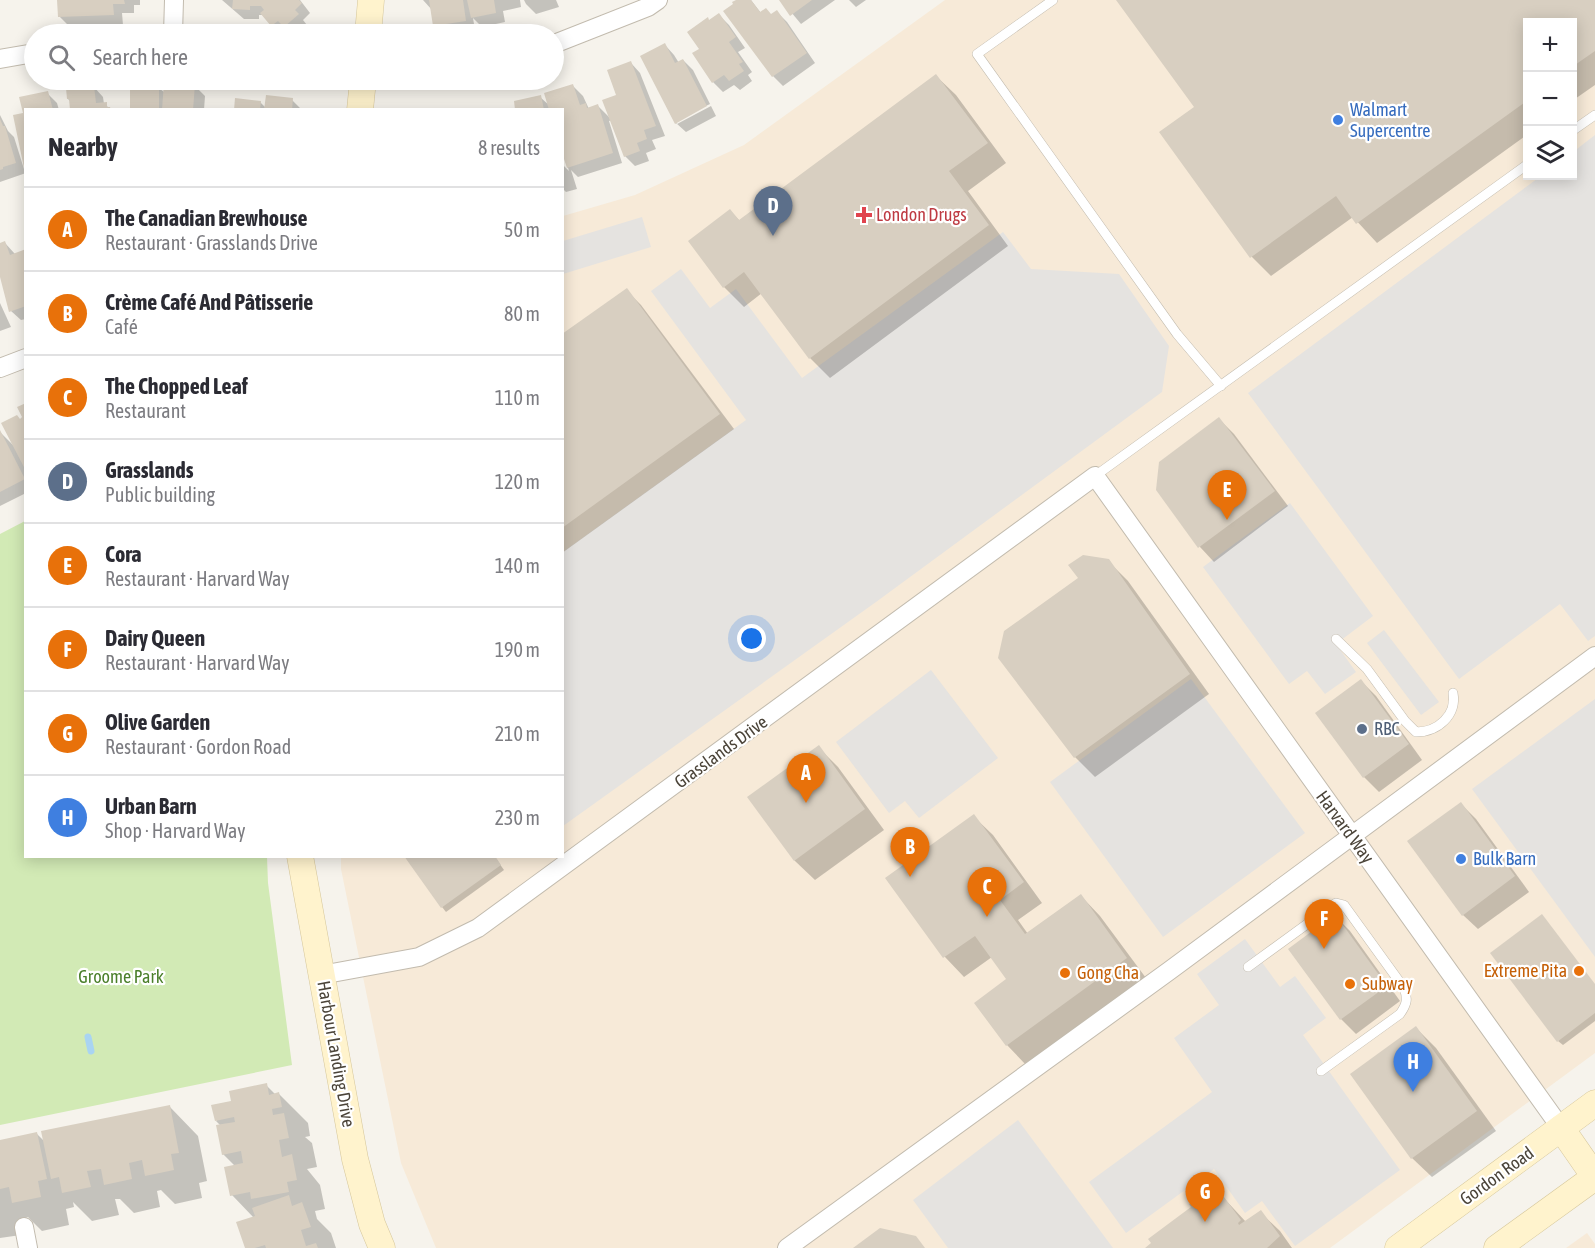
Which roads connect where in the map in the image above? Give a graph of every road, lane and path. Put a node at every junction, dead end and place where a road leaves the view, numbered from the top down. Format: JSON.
{"nodes":[{"id":1,"x":174,"y":0,"type":"edge"},
{"id":2,"x":370,"y":0,"type":"edge"},
{"id":3,"x":658,"y":0,"type":"edge"},
{"id":4,"x":1053,"y":0,"type":"edge"},
{"id":5,"x":173,"y":24,"type":"edge"},
{"id":6,"x":369,"y":24,"type":"edge"},
{"id":7,"x":564,"y":40,"type":"edge"},
{"id":8,"x":24,"y":55,"type":"edge"},
{"id":9,"x":0,"y":59,"type":"edge"},
{"id":10,"x":362,"y":90,"type":"edge"},
{"id":11,"x":360,"y":108,"type":"edge"},
{"id":12,"x":1595,"y":115,"type":"edge"},
{"id":13,"x":1577,"y":128,"type":"edge"},
{"id":14,"x":1523,"y":167,"type":"edge"},
{"id":15,"x":24,"y":359,"type":"edge"},
{"id":16,"x":0,"y":368,"type":"edge"},
{"id":17,"x":1221,"y":386,"type":"junction"},
{"id":18,"x":1095,"y":476,"type":"junction"},
{"id":19,"x":1336,"y":639,"type":"dead end"},
{"id":20,"x":1595,"y":656,"type":"edge"},
{"id":21,"x":1453,"y":693,"type":"dead end"},
{"id":22,"x":1350,"y":835,"type":"junction"},
{"id":23,"x":300,"y":858,"type":"edge"},
{"id":24,"x":1248,"y":967,"type":"dead end"},
{"id":25,"x":321,"y":975,"type":"junction"},
{"id":26,"x":1321,"y":1071,"type":"dead end"},
{"id":27,"x":1595,"y":1103,"type":"edge"},
{"id":28,"x":1561,"y":1128,"type":"junction"},
{"id":29,"x":1595,"y":1177,"type":"edge"},
{"id":30,"x":24,"y":1227,"type":"dead end"},
{"id":31,"x":28,"y":1248,"type":"edge"},
{"id":32,"x":382,"y":1248,"type":"edge"},
{"id":33,"x":787,"y":1248,"type":"edge"},
{"id":34,"x":1398,"y":1248,"type":"edge"},
{"id":35,"x":1497,"y":1248,"type":"edge"}],
"edges":[{"from":1,"to":5,"type":"street"},
{"from":2,"to":6,"type":"street"},
{"from":3,"to":7,"type":"street"},
{"from":4,"to":17,"type":"lane"},
{"from":8,"to":9,"type":"street"},
{"from":10,"to":11,"type":"street"},
{"from":12,"to":13,"type":"lane"},
{"from":14,"to":17,"type":"lane"},
{"from":15,"to":16,"type":"street"},
{"from":17,"to":18,"type":"lane"},
{"from":18,"to":22,"type":"street","name":"Harvard Way"},
{"from":18,"to":25,"type":"street","name":"Grasslands Drive"},
{"from":19,"to":21,"type":"lane"},
{"from":20,"to":22,"type":"street"},
{"from":22,"to":28,"type":"street","name":"Harvard Way"},
{"from":22,"to":33,"type":"street"},
{"from":23,"to":25,"type":"street","name":"Harbour Landing Drive"},
{"from":24,"to":26,"type":"lane"},
{"from":25,"to":32,"type":"street","name":"Harbour Landing Drive"},
{"from":27,"to":28,"type":"street","name":"Gordon Road"},
{"from":28,"to":29,"type":"street","name":"Harvard Way"},
{"from":28,"to":34,"type":"street","name":"Gordon Road"},
{"from":29,"to":35,"type":"street"},
{"from":30,"to":31,"type":"street"}]}
